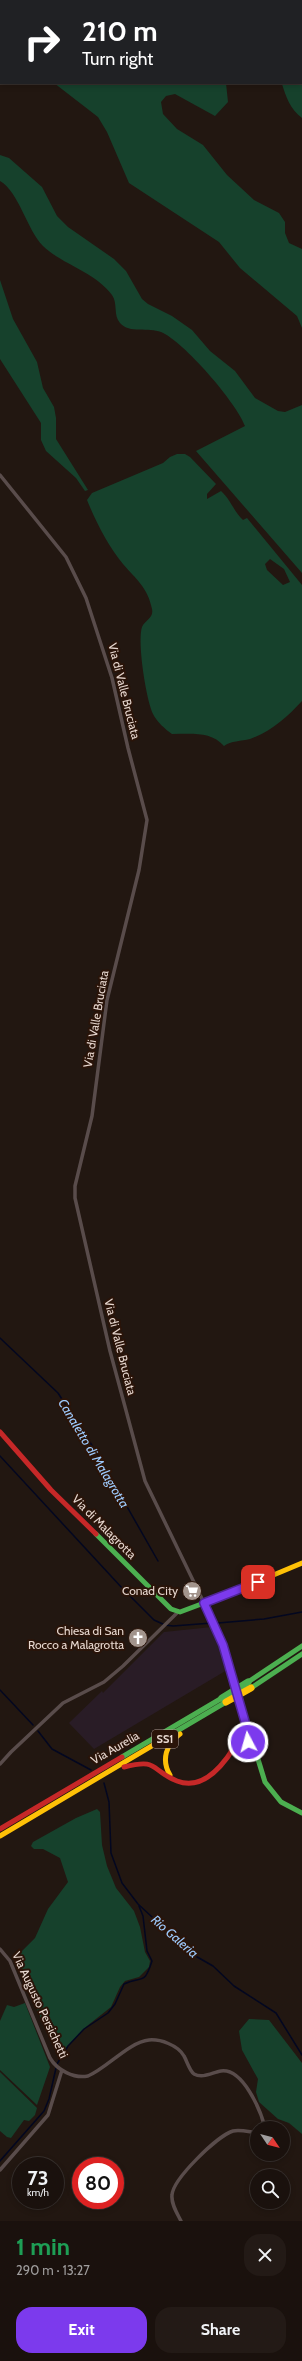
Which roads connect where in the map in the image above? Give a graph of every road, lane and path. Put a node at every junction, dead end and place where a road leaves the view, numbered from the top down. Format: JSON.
{"nodes":[{"id":1,"x":0,"y":475,"type":"edge"},
{"id":2,"x":0,"y":1432,"type":"edge"},
{"id":3,"x":302,"y":1563,"type":"edge"},
{"id":4,"x":204,"y":1603,"type":"junction"},
{"id":5,"x":178,"y":1612,"type":"junction"},
{"id":6,"x":302,"y":1646,"type":"edge"},
{"id":7,"x":302,"y":1654,"type":"edge"},
{"id":8,"x":249,"y":1685,"type":"junction"},
{"id":9,"x":224,"y":1700,"type":"junction"},
{"id":10,"x":246,"y":1723,"type":"junction"},
{"id":11,"x":250,"y":1739,"type":"junction"},
{"id":12,"x":235,"y":1747,"type":"junction"},
{"id":13,"x":255,"y":1755,"type":"junction"},
{"id":14,"x":0,"y":1764,"type":"edge"},
{"id":15,"x":103,"y":1775,"type":"junction"},
{"id":16,"x":173,"y":1778,"type":"junction"},
{"id":17,"x":76,"y":1787,"type":"junction"},
{"id":18,"x":302,"y":1814,"type":"edge"},
{"id":19,"x":0,"y":1829,"type":"edge"},
{"id":20,"x":0,"y":1836,"type":"edge"},
{"id":21,"x":0,"y":1949,"type":"edge"},
{"id":22,"x":60,"y":2069,"type":"junction"},
{"id":23,"x":262,"y":2121,"type":"edge"},
{"id":24,"x":250,"y":2132,"type":"edge"},
{"id":25,"x":0,"y":2170,"type":"edge"},
{"id":26,"x":181,"y":2221,"type":"edge"}],
"edges":[{"from":1,"to":4,"type":"street","name":"Via di Valle Bruciata"},
{"from":2,"to":5,"type":"main road","name":"Via di Malagrotta"},
{"from":3,"to":4,"type":"main road"},
{"from":4,"to":5,"type":"main road"},
{"from":4,"to":10,"type":"main road"},
{"from":5,"to":14,"type":"street"},
{"from":6,"to":8,"type":"main road","name":"Via Aurelia","number":"SS1"},
{"from":7,"to":8,"type":"main road","name":"Via Aurelia","number":"SS1"},
{"from":8,"to":9,"type":"main road","name":"Via Aurelia","number":"SS1","bridge":true},
{"from":9,"to":15,"type":"main road","name":"Via Aurelia","number":"SS1"},
{"from":9,"to":16,"type":"main road"},
{"from":9,"to":17,"type":"main road","name":"Via Aurelia","number":"SS1"},
{"from":10,"to":11,"type":"main road"},
{"from":10,"to":12,"type":"main road"},
{"from":11,"to":12,"type":"main road"},
{"from":11,"to":13,"type":"main road"},
{"from":12,"to":13,"type":"main road"},
{"from":12,"to":16,"type":"main road"},
{"from":13,"to":18,"type":"main road"},
{"from":15,"to":16,"type":"main road"},
{"from":15,"to":17,"type":"main road","name":"Via Aurelia","number":"SS1"},
{"from":17,"to":19,"type":"main road","name":"Via Aurelia","number":"SS1"},
{"from":17,"to":20,"type":"main road","name":"Via Aurelia","number":"SS1"},
{"from":21,"to":22,"type":"street","name":"Via Augusto Persichetti"},
{"from":22,"to":23,"type":"street","name":"Via Augusto Persichetti"},
{"from":22,"to":25,"type":"street"},
{"from":24,"to":26,"type":"street"}]}
